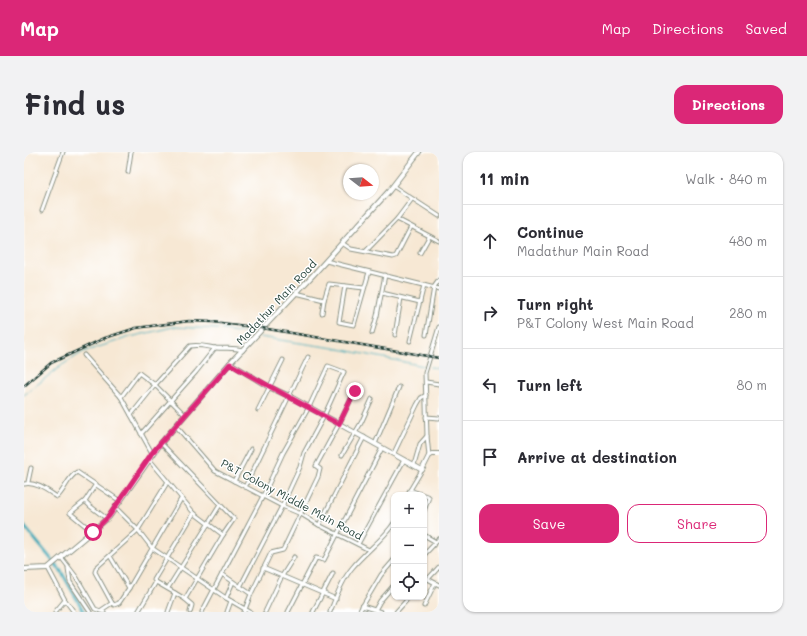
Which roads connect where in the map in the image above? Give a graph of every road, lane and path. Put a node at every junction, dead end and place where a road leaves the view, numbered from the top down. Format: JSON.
{"nodes":[{"id":1,"x":63,"y":152,"type":"edge"},
{"id":2,"x":131,"y":152,"type":"edge"},
{"id":3,"x":420,"y":152,"type":"edge"},
{"id":4,"x":128,"y":172,"type":"dead end"},
{"id":5,"x":393,"y":186,"type":"junction"},
{"id":6,"x":412,"y":199,"type":"junction"},
{"id":7,"x":42,"y":210,"type":"dead end"},
{"id":8,"x":439,"y":216,"type":"edge"},
{"id":9,"x":397,"y":219,"type":"junction"},
{"id":10,"x":411,"y":227,"type":"junction"},
{"id":11,"x":429,"y":236,"type":"junction"},
{"id":12,"x":439,"y":241,"type":"edge"},
{"id":13,"x":342,"y":243,"type":"junction"},
{"id":14,"x":366,"y":251,"type":"junction"},
{"id":15,"x":420,"y":253,"type":"dead end"},
{"id":16,"x":326,"y":261,"type":"junction"},
{"id":17,"x":369,"y":272,"type":"junction"},
{"id":18,"x":385,"y":275,"type":"junction"},
{"id":19,"x":439,"y":280,"type":"edge"},
{"id":20,"x":424,"y":285,"type":"junction"},
{"id":21,"x":345,"y":286,"type":"junction"},
{"id":22,"x":434,"y":287,"type":"junction"},
{"id":23,"x":364,"y":288,"type":"junction"},
{"id":24,"x":439,"y":289,"type":"edge"},
{"id":25,"x":296,"y":293,"type":"junction"},
{"id":26,"x":382,"y":293,"type":"junction"},
{"id":27,"x":401,"y":298,"type":"junction"},
{"id":28,"x":324,"y":300,"type":"junction"},
{"id":29,"x":420,"y":302,"type":"junction"},
{"id":30,"x":322,"y":313,"type":"dead end"},
{"id":31,"x":439,"y":327,"type":"edge"},
{"id":32,"x":372,"y":333,"type":"dead end"},
{"id":33,"x":426,"y":335,"type":"dead end"},
{"id":34,"x":395,"y":336,"type":"dead end"},
{"id":35,"x":410,"y":341,"type":"dead end"},
{"id":36,"x":215,"y":348,"type":"junction"},
{"id":37,"x":242,"y":350,"type":"junction"},
{"id":38,"x":84,"y":355,"type":"dead end"},
{"id":39,"x":308,"y":357,"type":"dead end"},
{"id":40,"x":283,"y":360,"type":"dead end"},
{"id":41,"x":230,"y":364,"type":"junction"},
{"id":42,"x":426,"y":382,"type":"junction"},
{"id":43,"x":439,"y":384,"type":"edge"},
{"id":44,"x":155,"y":385,"type":"junction"},
{"id":45,"x":269,"y":386,"type":"junction"},
{"id":46,"x":399,"y":387,"type":"dead end"},
{"id":47,"x":355,"y":391,"type":"dead end"},
{"id":48,"x":426,"y":395,"type":"junction"},
{"id":49,"x":289,"y":396,"type":"junction"},
{"id":50,"x":121,"y":397,"type":"junction"},
{"id":51,"x":170,"y":400,"type":"junction"},
{"id":52,"x":372,"y":400,"type":"dead end"},
{"id":53,"x":308,"y":407,"type":"junction"},
{"id":54,"x":258,"y":410,"type":"dead end"},
{"id":55,"x":131,"y":415,"type":"junction"},
{"id":56,"x":184,"y":415,"type":"junction"},
{"id":57,"x":324,"y":416,"type":"junction"},
{"id":58,"x":426,"y":417,"type":"junction"},
{"id":59,"x":439,"y":418,"type":"edge"},
{"id":60,"x":339,"y":424,"type":"junction"},
{"id":61,"x":176,"y":426,"type":"junction"},
{"id":62,"x":141,"y":434,"type":"junction"},
{"id":63,"x":355,"y":434,"type":"junction"},
{"id":64,"x":427,"y":436,"type":"junction"},
{"id":65,"x":364,"y":438,"type":"junction"},
{"id":66,"x":161,"y":443,"type":"junction"},
{"id":67,"x":375,"y":444,"type":"junction"},
{"id":68,"x":382,"y":448,"type":"junction"},
{"id":69,"x":251,"y":449,"type":"dead end"},
{"id":70,"x":152,"y":453,"type":"junction"},
{"id":71,"x":394,"y":453,"type":"junction"},
{"id":72,"x":439,"y":454,"type":"edge"},
{"id":73,"x":342,"y":456,"type":"dead end"},
{"id":74,"x":429,"y":456,"type":"junction"},
{"id":75,"x":149,"y":459,"type":"junction"},
{"id":76,"x":404,"y":460,"type":"junction"},
{"id":77,"x":414,"y":465,"type":"junction"},
{"id":78,"x":31,"y":468,"type":"dead end"},
{"id":79,"x":422,"y":470,"type":"junction"},
{"id":80,"x":234,"y":481,"type":"junction"},
{"id":81,"x":28,"y":482,"type":"junction"},
{"id":82,"x":167,"y":482,"type":"junction"},
{"id":83,"x":24,"y":484,"type":"edge"},
{"id":84,"x":96,"y":484,"type":"junction"},
{"id":85,"x":245,"y":487,"type":"junction"},
{"id":86,"x":410,"y":490,"type":"joint"},
{"id":87,"x":416,"y":492,"type":"edge"},
{"id":88,"x":263,"y":496,"type":"junction"},
{"id":89,"x":181,"y":499,"type":"junction"},
{"id":90,"x":85,"y":501,"type":"junction"},
{"id":91,"x":120,"y":501,"type":"junction"},
{"id":92,"x":220,"y":505,"type":"junction"},
{"id":93,"x":282,"y":506,"type":"junction"},
{"id":94,"x":115,"y":508,"type":"junction"},
{"id":95,"x":194,"y":513,"type":"junction"},
{"id":96,"x":301,"y":514,"type":"junction"},
{"id":97,"x":107,"y":519,"type":"junction"},
{"id":98,"x":207,"y":523,"type":"junction"},
{"id":99,"x":319,"y":525,"type":"junction"},
{"id":100,"x":391,"y":527,"type":"edge"},
{"id":101,"x":138,"y":530,"type":"junction"},
{"id":102,"x":93,"y":532,"type":"junction"},
{"id":103,"x":338,"y":534,"type":"junction"},
{"id":104,"x":223,"y":535,"type":"junction"},
{"id":105,"x":427,"y":537,"type":"edge"},
{"id":106,"x":439,"y":539,"type":"edge"},
{"id":107,"x":436,"y":542,"type":"junction"},
{"id":108,"x":358,"y":544,"type":"dead end"},
{"id":109,"x":152,"y":548,"type":"junction"},
{"id":110,"x":369,"y":550,"type":"junction"},
{"id":111,"x":427,"y":551,"type":"edge"},
{"id":112,"x":110,"y":556,"type":"junction"},
{"id":113,"x":60,"y":558,"type":"junction"},
{"id":114,"x":167,"y":558,"type":"junction"},
{"id":115,"x":294,"y":558,"type":"dead end"},
{"id":116,"x":391,"y":563,"type":"edge"},
{"id":117,"x":49,"y":567,"type":"junction"},
{"id":118,"x":68,"y":567,"type":"junction"},
{"id":119,"x":439,"y":567,"type":"edge"},
{"id":120,"x":180,"y":568,"type":"junction"},
{"id":121,"x":263,"y":568,"type":"junction"},
{"id":122,"x":24,"y":569,"type":"edge"},
{"id":123,"x":333,"y":573,"type":"dead end"},
{"id":124,"x":222,"y":574,"type":"junction"},
{"id":125,"x":282,"y":576,"type":"junction"},
{"id":126,"x":197,"y":579,"type":"junction"},
{"id":127,"x":428,"y":579,"type":"joint"},
{"id":128,"x":156,"y":582,"type":"junction"},
{"id":129,"x":233,"y":582,"type":"junction"},
{"id":130,"x":435,"y":583,"type":"junction"},
{"id":131,"x":302,"y":585,"type":"junction"},
{"id":132,"x":439,"y":585,"type":"edge"},
{"id":133,"x":240,"y":587,"type":"junction"},
{"id":134,"x":129,"y":588,"type":"junction"},
{"id":135,"x":168,"y":588,"type":"junction"},
{"id":136,"x":391,"y":588,"type":"edge"},
{"id":137,"x":213,"y":590,"type":"junction"},
{"id":138,"x":175,"y":593,"type":"junction"},
{"id":139,"x":251,"y":594,"type":"junction"},
{"id":140,"x":323,"y":594,"type":"junction"},
{"id":141,"x":226,"y":598,"type":"junction"},
{"id":142,"x":185,"y":599,"type":"junction"},
{"id":143,"x":336,"y":599,"type":"junction"},
{"id":144,"x":65,"y":600,"type":"junction"},
{"id":145,"x":406,"y":600,"type":"edge"},
{"id":146,"x":231,"y":601,"type":"junction"},
{"id":147,"x":112,"y":603,"type":"junction"},
{"id":148,"x":362,"y":606,"type":"junction"},
{"id":149,"x":424,"y":606,"type":"dead end"},
{"id":150,"x":244,"y":610,"type":"edge"},
{"id":151,"x":373,"y":610,"type":"edge"},
{"id":152,"x":55,"y":612,"type":"edge"},
{"id":153,"x":74,"y":612,"type":"edge"},
{"id":154,"x":90,"y":612,"type":"edge"},
{"id":155,"x":98,"y":612,"type":"edge"},
{"id":156,"x":104,"y":612,"type":"edge"},
{"id":157,"x":138,"y":612,"type":"edge"},
{"id":158,"x":168,"y":612,"type":"edge"},
{"id":159,"x":190,"y":612,"type":"edge"},
{"id":160,"x":202,"y":612,"type":"edge"},
{"id":161,"x":227,"y":612,"type":"edge"},
{"id":162,"x":250,"y":612,"type":"edge"},
{"id":163,"x":265,"y":612,"type":"edge"},
{"id":164,"x":288,"y":612,"type":"edge"},
{"id":165,"x":313,"y":612,"type":"edge"},
{"id":166,"x":330,"y":612,"type":"edge"},
{"id":167,"x":360,"y":612,"type":"edge"},
{"id":168,"x":381,"y":612,"type":"edge"},
{"id":169,"x":396,"y":612,"type":"edge"}],
"edges":[{"from":1,"to":7,"type":"street"},
{"from":2,"to":4,"type":"street"},
{"from":3,"to":5,"type":"street","name":"Madathur Main Road"},
{"from":5,"to":6,"type":"street"},
{"from":5,"to":13,"type":"street","name":"Madathur Main Road"},
{"from":6,"to":8,"type":"street"},
{"from":6,"to":9,"type":"street"},
{"from":9,"to":10,"type":"street"},
{"from":9,"to":14,"type":"street"},
{"from":10,"to":11,"type":"street"},
{"from":10,"to":14,"type":"street"},
{"from":11,"to":12,"type":"street"},
{"from":11,"to":15,"type":"street"},
{"from":13,"to":14,"type":"street"},
{"from":13,"to":16,"type":"street","name":"Madathur Main Road"},
{"from":16,"to":17,"type":"street"},
{"from":16,"to":25,"type":"street","name":"Madathur Main Road"},
{"from":17,"to":18,"type":"street"},
{"from":17,"to":23,"type":"street"},
{"from":18,"to":20,"type":"street"},
{"from":18,"to":26,"type":"street"},
{"from":19,"to":22,"type":"street"},
{"from":20,"to":22,"type":"street"},
{"from":20,"to":29,"type":"street"},
{"from":21,"to":23,"type":"street"},
{"from":21,"to":23,"type":"street"},
{"from":21,"to":28,"type":"street"},
{"from":22,"to":24,"type":"street"},
{"from":22,"to":33,"type":"street"},
{"from":25,"to":28,"type":"street"},
{"from":25,"to":37,"type":"street","name":"Madathur Main Road"},
{"from":26,"to":27,"type":"street"},
{"from":26,"to":32,"type":"street"},
{"from":27,"to":29,"type":"street"},
{"from":27,"to":34,"type":"street"},
{"from":28,"to":30,"type":"street"},
{"from":29,"to":35,"type":"street"},
{"from":31,"to":42,"type":"street"},
{"from":36,"to":37,"type":"street"},
{"from":36,"to":44,"type":"street"},
{"from":36,"to":51,"type":"street"},
{"from":37,"to":41,"type":"street","name":"Madathur Main Road"},
{"from":38,"to":50,"type":"street"},
{"from":39,"to":49,"type":"street"},
{"from":40,"to":45,"type":"street"},
{"from":41,"to":45,"type":"street"},
{"from":41,"to":56,"type":"street","name":"Madathur Main Road"},
{"from":42,"to":43,"type":"street"},
{"from":42,"to":48,"type":"street"},
{"from":44,"to":50,"type":"street"},
{"from":44,"to":51,"type":"street"},
{"from":44,"to":55,"type":"street"},
{"from":45,"to":49,"type":"street"},
{"from":45,"to":54,"type":"street"},
{"from":46,"to":67,"type":"street"},
{"from":47,"to":60,"type":"street"},
{"from":48,"to":58,"type":"street"},
{"from":48,"to":71,"type":"street"},
{"from":49,"to":53,"type":"street"},
{"from":49,"to":85,"type":"street"},
{"from":50,"to":55,"type":"street"},
{"from":51,"to":56,"type":"street"},
{"from":51,"to":62,"type":"street"},
{"from":52,"to":63,"type":"street"},
{"from":53,"to":57,"type":"street"},
{"from":53,"to":57,"type":"street"},
{"from":53,"to":88,"type":"street"},
{"from":55,"to":62,"type":"street"},
{"from":56,"to":61,"type":"street","name":"Madathur Main Road"},
{"from":57,"to":60,"type":"street"},
{"from":57,"to":93,"type":"street"},
{"from":58,"to":59,"type":"street"},
{"from":58,"to":64,"type":"street"},
{"from":60,"to":63,"type":"street"},
{"from":60,"to":96,"type":"street"},
{"from":61,"to":66,"type":"street","name":"Madathur Main Road"},
{"from":61,"to":80,"type":"street","name":"P&T Colony Middle Main Road"},
{"from":62,"to":70,"type":"street"},
{"from":63,"to":65,"type":"street"},
{"from":63,"to":73,"type":"street"},
{"from":64,"to":74,"type":"street"},
{"from":64,"to":77,"type":"street"},
{"from":65,"to":67,"type":"street"},
{"from":65,"to":99,"type":"street"},
{"from":66,"to":70,"type":"street","name":"Madathur Main Road"},
{"from":66,"to":92,"type":"street"},
{"from":67,"to":68,"type":"street"},
{"from":68,"to":71,"type":"street"},
{"from":68,"to":103,"type":"street"},
{"from":69,"to":80,"type":"street"},
{"from":70,"to":75,"type":"street","name":"Madathur Main Road"},
{"from":71,"to":76,"type":"street"},
{"from":72,"to":74,"type":"street"},
{"from":74,"to":79,"type":"street"},
{"from":75,"to":82,"type":"street"},
{"from":75,"to":91,"type":"street","name":"Madathur Main Road"},
{"from":76,"to":77,"type":"street"},
{"from":76,"to":108,"type":"street"},
{"from":77,"to":79,"type":"street"},
{"from":78,"to":81,"type":"street"},
{"from":79,"to":86,"type":"street"},
{"from":80,"to":85,"type":"street","name":"P&T Colony Middle Main Road"},
{"from":81,"to":83,"type":"street"},
{"from":81,"to":84,"type":"street"},
{"from":82,"to":89,"type":"street"},
{"from":82,"to":101,"type":"street"},
{"from":84,"to":90,"type":"street"},
{"from":84,"to":91,"type":"street"},
{"from":85,"to":88,"type":"street","name":"P&T Colony Middle Main Road"},
{"from":86,"to":87,"type":"street"},
{"from":88,"to":93,"type":"street","name":"P&T Colony Middle Main Road"},
{"from":88,"to":124,"type":"street"},
{"from":89,"to":95,"type":"street"},
{"from":89,"to":109,"type":"street"},
{"from":90,"to":97,"type":"street"},
{"from":90,"to":102,"type":"street"},
{"from":91,"to":94,"type":"street","name":"Madathur Main Road"},
{"from":92,"to":98,"type":"street"},
{"from":92,"to":104,"type":"street"},
{"from":93,"to":96,"type":"street","name":"P&T Colony Middle Main Road"},
{"from":93,"to":133,"type":"street"},
{"from":94,"to":97,"type":"street","name":"Madathur Main Road"},
{"from":94,"to":101,"type":"street"},
{"from":95,"to":98,"type":"street"},
{"from":95,"to":114,"type":"street"},
{"from":96,"to":99,"type":"street","name":"P&T Colony Middle Main Road"},
{"from":96,"to":121,"type":"street"},
{"from":97,"to":102,"type":"street","name":"Madathur Main Road"},
{"from":98,"to":104,"type":"street"},
{"from":98,"to":120,"type":"street"},
{"from":99,"to":103,"type":"street","name":"P&T Colony Middle Main Road"},
{"from":100,"to":110,"type":"street"},
{"from":101,"to":109,"type":"street"},
{"from":101,"to":112,"type":"street"},
{"from":102,"to":113,"type":"street","name":"Madathur Main Road"},
{"from":103,"to":110,"type":"street","name":"P&T Colony Middle Main Road"},
{"from":103,"to":131,"type":"street"},
{"from":104,"to":126,"type":"street"},
{"from":105,"to":107,"type":"street"},
{"from":106,"to":107,"type":"street"},
{"from":107,"to":111,"type":"street"},
{"from":109,"to":114,"type":"street"},
{"from":109,"to":134,"type":"street"},
{"from":110,"to":143,"type":"street"},
{"from":112,"to":134,"type":"street"},
{"from":112,"to":147,"type":"street"},
{"from":113,"to":117,"type":"street","name":"Madathur Main Road"},
{"from":113,"to":118,"type":"street"},
{"from":114,"to":120,"type":"street"},
{"from":114,"to":128,"type":"street"},
{"from":115,"to":125,"type":"street"},
{"from":116,"to":148,"type":"street"},
{"from":117,"to":122,"type":"street"},
{"from":117,"to":144,"type":"street"},
{"from":118,"to":154,"type":"street"},
{"from":118,"to":155,"type":"street"},
{"from":119,"to":127,"type":"street"},
{"from":120,"to":126,"type":"street"},
{"from":120,"to":135,"type":"street"},
{"from":121,"to":125,"type":"street"},
{"from":121,"to":139,"type":"street"},
{"from":123,"to":140,"type":"street"},
{"from":124,"to":129,"type":"street"},
{"from":124,"to":137,"type":"street"},
{"from":125,"to":131,"type":"street"},
{"from":125,"to":163,"type":"street"},
{"from":126,"to":137,"type":"street"},
{"from":126,"to":142,"type":"street"},
{"from":127,"to":130,"type":"street"},
{"from":128,"to":135,"type":"street"},
{"from":128,"to":157,"type":"street"},
{"from":129,"to":133,"type":"street"},
{"from":129,"to":141,"type":"street"},
{"from":130,"to":132,"type":"street"},
{"from":130,"to":149,"type":"street"},
{"from":131,"to":140,"type":"street"},
{"from":131,"to":164,"type":"street"},
{"from":133,"to":139,"type":"street"},
{"from":134,"to":147,"type":"street"},
{"from":135,"to":138,"type":"street"},
{"from":136,"to":151,"type":"street"},
{"from":137,"to":141,"type":"street"},
{"from":137,"to":160,"type":"street"},
{"from":138,"to":142,"type":"street"},
{"from":138,"to":158,"type":"street"},
{"from":139,"to":150,"type":"street"},
{"from":140,"to":143,"type":"street"},
{"from":140,"to":165,"type":"street"},
{"from":141,"to":146,"type":"street"},
{"from":142,"to":159,"type":"street"},
{"from":143,"to":166,"type":"street"},
{"from":144,"to":152,"type":"street"},
{"from":144,"to":153,"type":"street"},
{"from":145,"to":169,"type":"street"},
{"from":146,"to":150,"type":"street"},
{"from":146,"to":161,"type":"street"},
{"from":147,"to":155,"type":"street"},
{"from":148,"to":151,"type":"street"},
{"from":148,"to":167,"type":"street"},
{"from":150,"to":162,"type":"street"},
{"from":151,"to":168,"type":"street"},
{"from":155,"to":156,"type":"street"}]}
